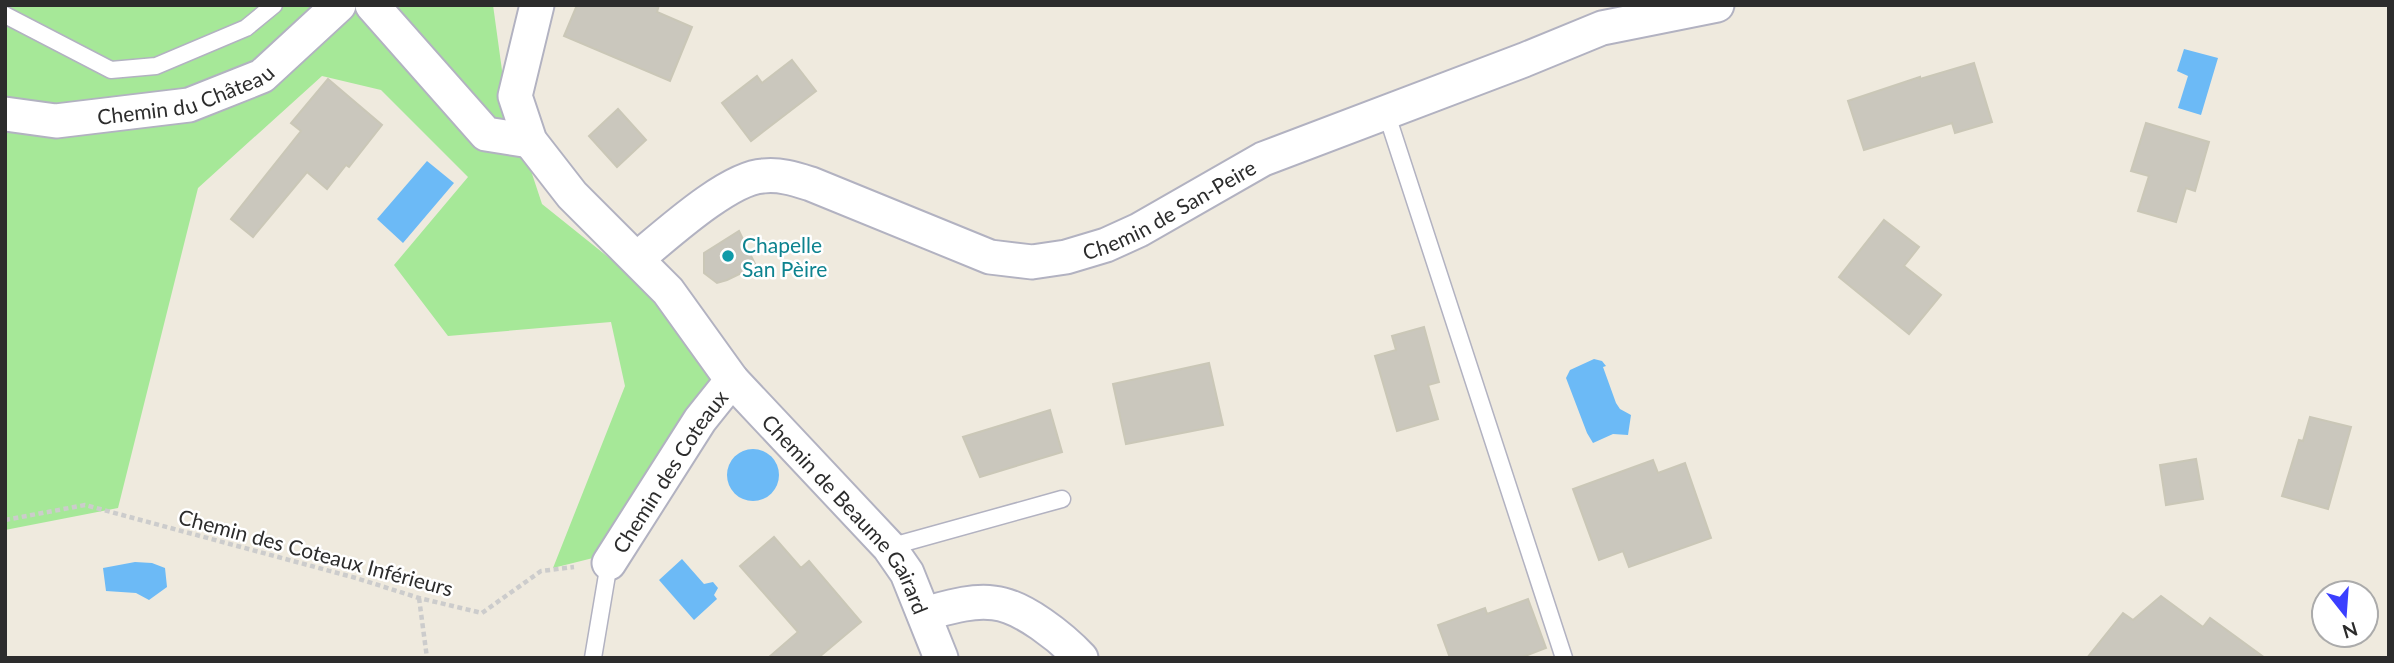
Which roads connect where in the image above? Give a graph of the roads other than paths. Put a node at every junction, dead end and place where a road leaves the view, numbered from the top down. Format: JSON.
{"nodes":[{"id":1,"x":274,"y":5,"type":"edge"},
{"id":2,"x":339,"y":5,"type":"edge"},
{"id":3,"x":372,"y":5,"type":"edge"},
{"id":4,"x":537,"y":5,"type":"edge"},
{"id":5,"x":1717,"y":5,"type":"edge"},
{"id":6,"x":5,"y":15,"type":"edge"},
{"id":7,"x":1386,"y":112,"type":"junction"},
{"id":8,"x":5,"y":114,"type":"edge"},
{"id":9,"x":530,"y":141,"type":"junction"},
{"id":10,"x":638,"y":258,"type":"junction"},
{"id":11,"x":732,"y":380,"type":"junction"},
{"id":12,"x":1062,"y":499,"type":"dead end"},
{"id":13,"x":889,"y":547,"type":"junction"},
{"id":14,"x":609,"y":563,"type":"joint"},
{"id":15,"x":924,"y":614,"type":"junction"},
{"id":16,"x":593,"y":658,"type":"edge"},
{"id":17,"x":941,"y":658,"type":"edge"},
{"id":18,"x":1081,"y":658,"type":"edge"},
{"id":19,"x":1564,"y":658,"type":"edge"}],
"edges":[{"from":1,"to":6,"type":"lane"},
{"from":2,"to":8,"type":"street","name":"Chemin du Château"},
{"from":3,"to":9,"type":"street"},
{"from":4,"to":9,"type":"street"},
{"from":5,"to":7,"type":"street","name":"Chemin de San-Peire"},
{"from":7,"to":10,"type":"street","name":"Chemin de San-Peire"},
{"from":7,"to":19,"type":"lane"},
{"from":9,"to":10,"type":"street"},
{"from":10,"to":11,"type":"street"},
{"from":11,"to":13,"type":"street","name":"Chemin de Beaume Gairard"},
{"from":11,"to":14,"type":"street","name":"Chemin des Coteaux"},
{"from":12,"to":13,"type":"lane"},
{"from":13,"to":15,"type":"street","name":"Chemin de Beaume Gairard"},
{"from":14,"to":16,"type":"lane"},
{"from":15,"to":17,"type":"street","name":"Chemin de Beaume Gairard"},
{"from":15,"to":18,"type":"street"}]}
